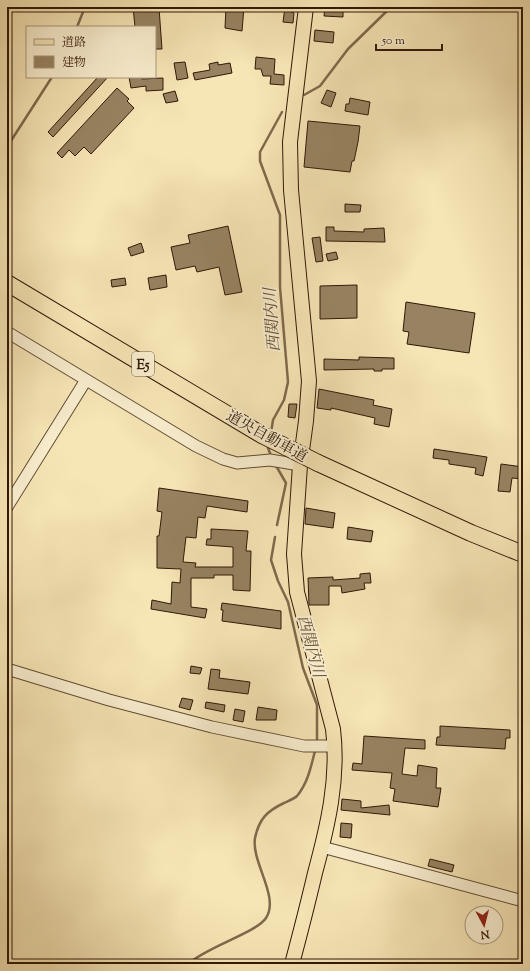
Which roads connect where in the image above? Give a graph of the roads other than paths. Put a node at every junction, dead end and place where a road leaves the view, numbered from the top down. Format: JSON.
{"nodes":[{"id":1,"x":306,"y":7,"type":"edge"},
{"id":2,"x":7,"y":280,"type":"edge"},
{"id":3,"x":7,"y":283,"type":"edge"},
{"id":4,"x":24,"y":294,"type":"junction"},
{"id":5,"x":7,"y":332,"type":"edge"},
{"id":6,"x":86,"y":380,"type":"junction"},
{"id":7,"x":300,"y":464,"type":"junction"},
{"id":8,"x":7,"y":507,"type":"edge"},
{"id":9,"x":523,"y":554,"type":"edge"},
{"id":10,"x":7,"y":669,"type":"edge"},
{"id":11,"x":335,"y":746,"type":"junction"},
{"id":12,"x":322,"y":847,"type":"junction"},
{"id":13,"x":523,"y":901,"type":"edge"},
{"id":14,"x":292,"y":964,"type":"edge"}],
"edges":[{"from":1,"to":7,"type":"main road"},
{"from":2,"to":4,"type":"highway","name":"道央自動車道","number":"E5"},
{"from":3,"to":4,"type":"highway","name":"道央自動車道","number":"E5"},
{"from":4,"to":9,"type":"highway","name":"道央自動車道","number":"E5","bridge":true},
{"from":5,"to":6,"type":"street"},
{"from":6,"to":7,"type":"street"},
{"from":6,"to":8,"type":"street"},
{"from":7,"to":11,"type":"main road"},
{"from":10,"to":11,"type":"street"},
{"from":11,"to":12,"type":"main road"},
{"from":12,"to":13,"type":"street"},
{"from":12,"to":14,"type":"main road"}]}
